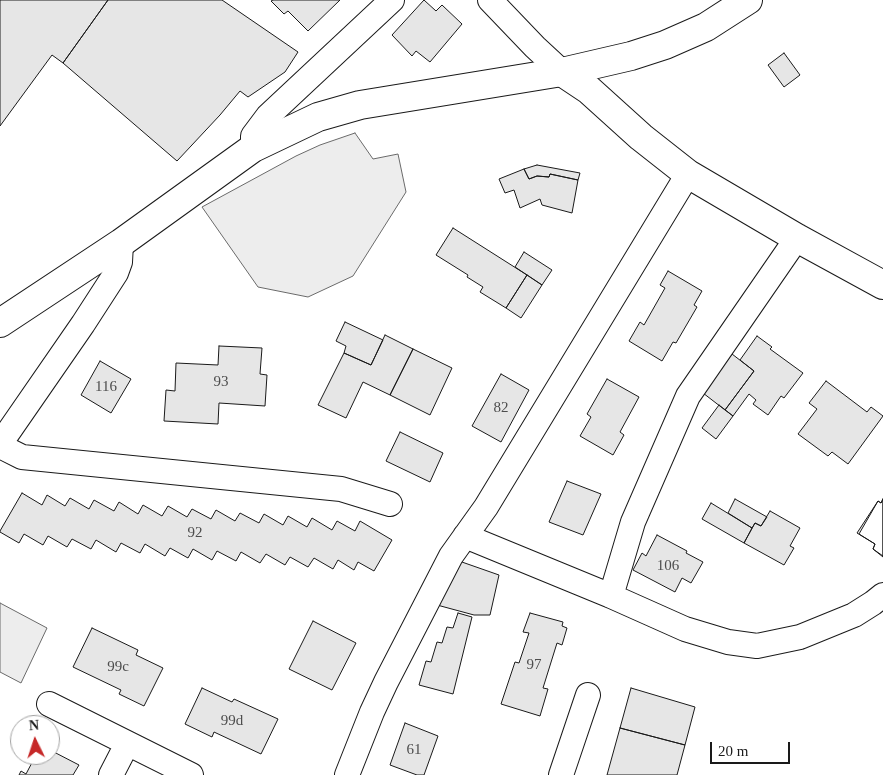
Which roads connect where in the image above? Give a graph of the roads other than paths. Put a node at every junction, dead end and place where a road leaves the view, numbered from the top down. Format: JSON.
{"nodes":[{"id":1,"x":392,"y":0,"type":"edge"},
{"id":2,"x":490,"y":0,"type":"edge"},
{"id":3,"x":748,"y":0,"type":"edge"},
{"id":4,"x":562,"y":72,"type":"junction"},
{"id":5,"x":253,"y":148,"type":"junction"},
{"id":6,"x":688,"y":174,"type":"junction"},
{"id":7,"x":797,"y":238,"type":"junction"},
{"id":8,"x":121,"y":243,"type":"junction"},
{"id":9,"x":883,"y":285,"type":"edge"},
{"id":10,"x":0,"y":323,"type":"edge"},
{"id":11,"x":0,"y":445,"type":"edge"},
{"id":12,"x":390,"y":504,"type":"dead end"},
{"id":13,"x":465,"y":536,"type":"junction"},
{"id":14,"x":883,"y":595,"type":"edge"},
{"id":15,"x":611,"y":596,"type":"junction"},
{"id":16,"x":588,"y":695,"type":"dead end"},
{"id":17,"x":49,"y":704,"type":"dead end"},
{"id":18,"x":128,"y":744,"type":"junction"},
{"id":19,"x":111,"y":775,"type":"edge"},
{"id":20,"x":191,"y":775,"type":"edge"},
{"id":21,"x":347,"y":775,"type":"edge"},
{"id":22,"x":561,"y":775,"type":"edge"}],
"edges":[{"from":1,"to":5,"type":"street"},
{"from":2,"to":4,"type":"street"},
{"from":3,"to":4,"type":"main road"},
{"from":4,"to":5,"type":"main road"},
{"from":4,"to":6,"type":"main road"},
{"from":5,"to":8,"type":"main road"},
{"from":6,"to":7,"type":"main road"},
{"from":6,"to":13,"type":"street"},
{"from":7,"to":9,"type":"main road"},
{"from":7,"to":15,"type":"street"},
{"from":8,"to":10,"type":"main road"},
{"from":8,"to":11,"type":"street"},
{"from":11,"to":12,"type":"street"},
{"from":13,"to":15,"type":"street"},
{"from":13,"to":21,"type":"street"},
{"from":14,"to":15,"type":"street"},
{"from":16,"to":22,"type":"street"},
{"from":17,"to":18,"type":"street"},
{"from":18,"to":19,"type":"street"},
{"from":18,"to":20,"type":"street"}]}
